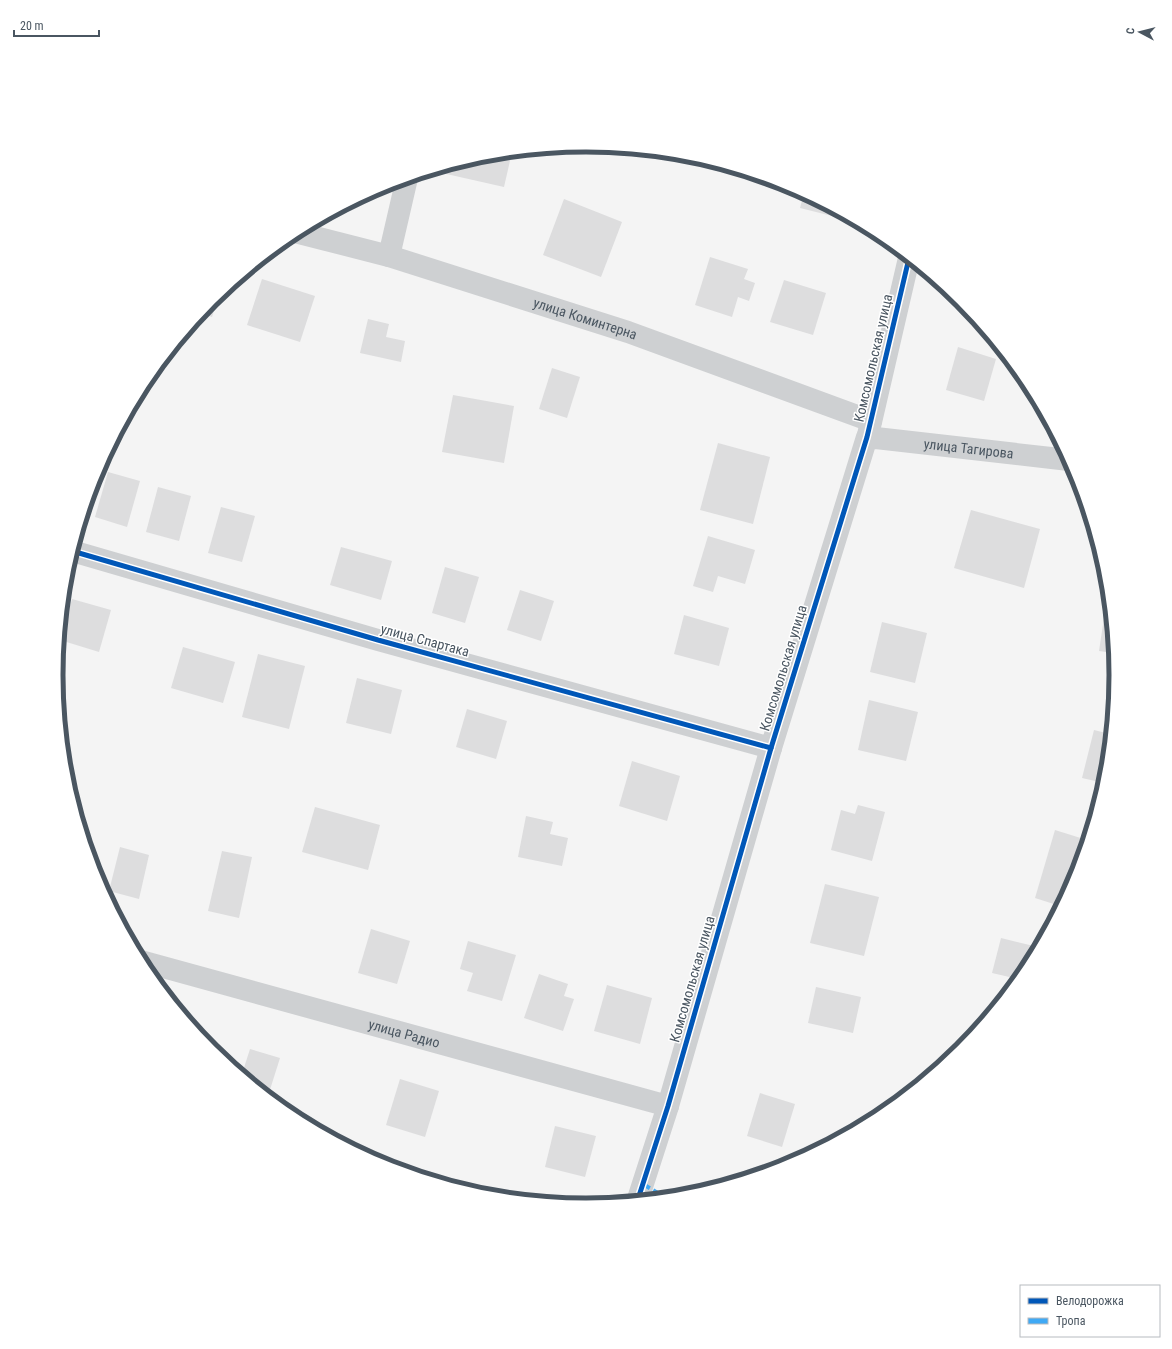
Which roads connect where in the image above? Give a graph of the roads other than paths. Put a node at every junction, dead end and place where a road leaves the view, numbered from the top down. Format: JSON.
{"nodes":[{"id":1,"x":406,"y":184,"type":"edge"},
{"id":2,"x":304,"y":234,"type":"edge"},
{"id":3,"x":389,"y":256,"type":"junction"},
{"id":4,"x":908,"y":263,"type":"edge"},
{"id":5,"x":869,"y":429,"type":"junction"},
{"id":6,"x":1062,"y":459,"type":"edge"},
{"id":7,"x":78,"y":553,"type":"edge"},
{"id":8,"x":771,"y":748,"type":"junction"},
{"id":9,"x":150,"y":963,"type":"edge"},
{"id":10,"x":668,"y":1106,"type":"junction"},
{"id":11,"x":640,"y":1194,"type":"edge"}],
"edges":[{"from":1,"to":3,"type":"street"},
{"from":2,"to":3,"type":"street","name":"улица Коминтерна"},
{"from":3,"to":5,"type":"street","name":"улица Коминтерна"},
{"from":4,"to":5,"type":"street","name":"Комсомольская улица"},
{"from":5,"to":6,"type":"street","name":"улица Тагирова"},
{"from":5,"to":8,"type":"street","name":"Комсомольская улица"},
{"from":7,"to":8,"type":"street","name":"улица Спартака"},
{"from":8,"to":10,"type":"street","name":"Комсомольская улица"},
{"from":9,"to":10,"type":"street","name":"улица Радио"},
{"from":10,"to":11,"type":"street","name":"Комсомольская улица"}]}
